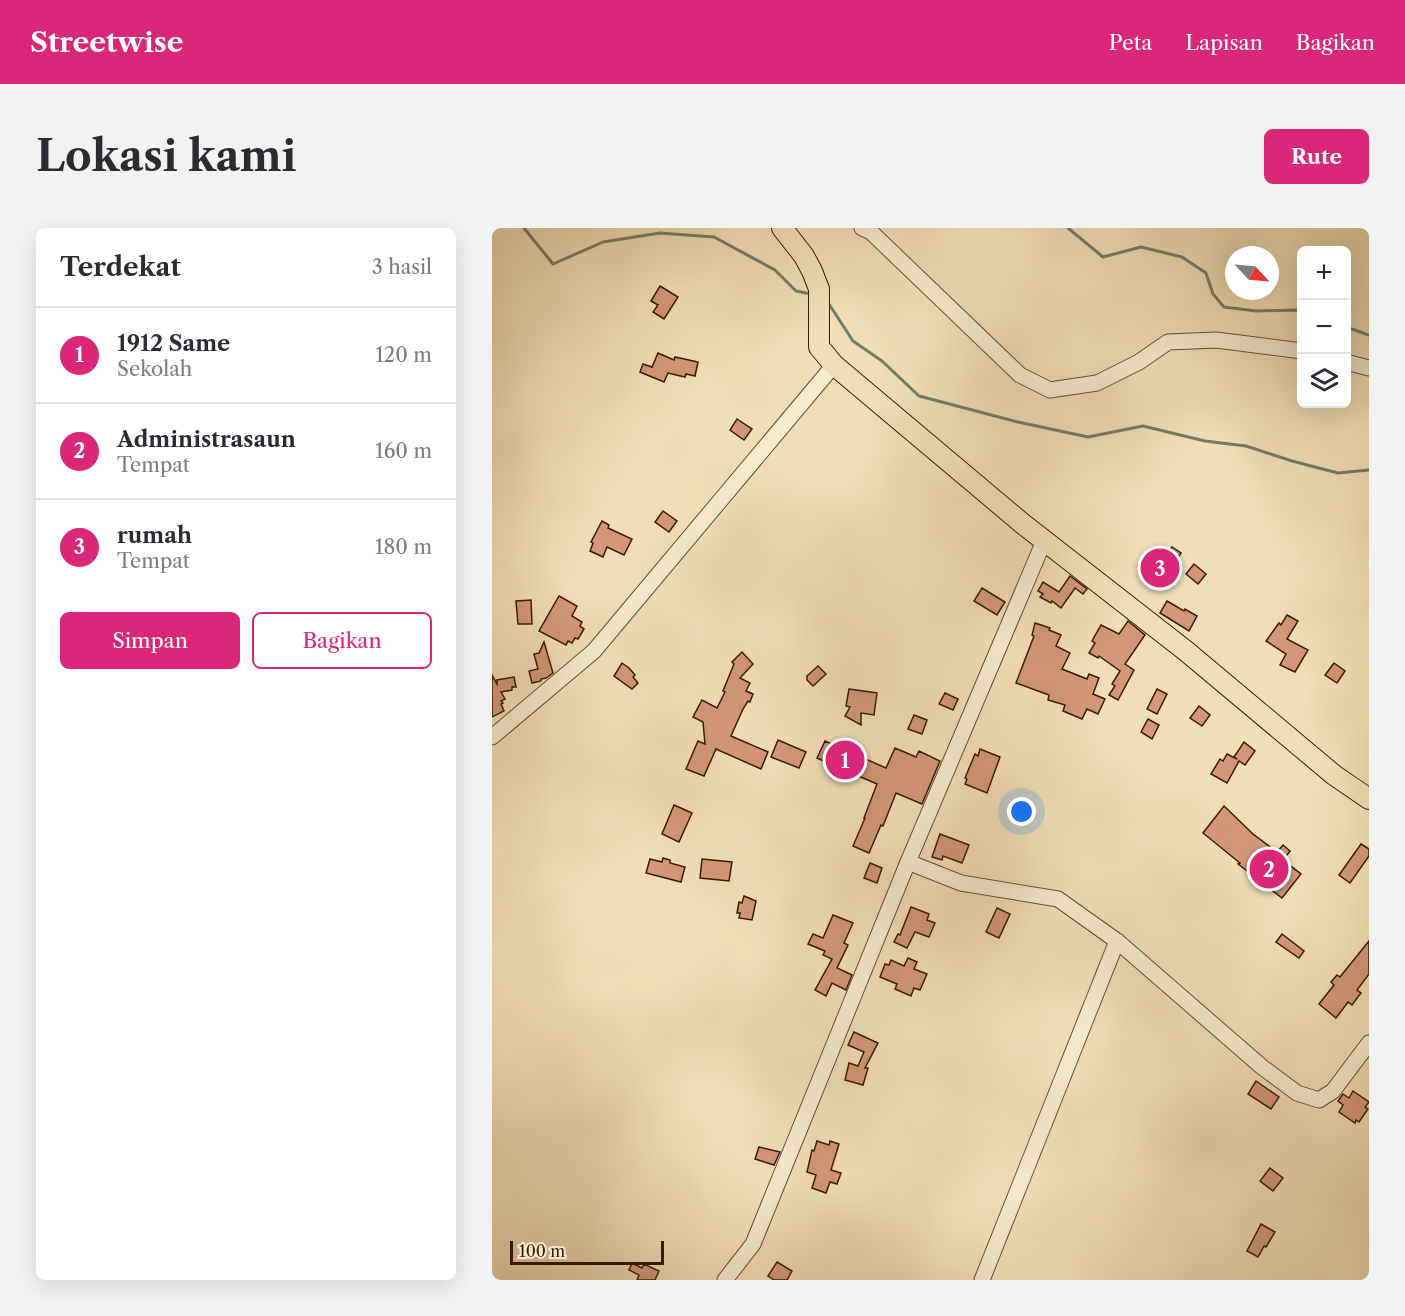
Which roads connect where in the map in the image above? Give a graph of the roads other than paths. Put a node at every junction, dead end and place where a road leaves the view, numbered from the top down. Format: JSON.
{"nodes":[{"id":1,"x":782,"y":228,"type":"edge"},
{"id":2,"x":862,"y":228,"type":"edge"},
{"id":3,"x":1297,"y":350,"type":"edge"},
{"id":4,"x":1351,"y":363,"type":"edge"},
{"id":5,"x":834,"y":365,"type":"junction"},
{"id":6,"x":1369,"y":368,"type":"edge"},
{"id":7,"x":1044,"y":541,"type":"junction"},
{"id":8,"x":492,"y":737,"type":"edge"},
{"id":9,"x":1369,"y":799,"type":"edge"},
{"id":10,"x":908,"y":862,"type":"junction"},
{"id":11,"x":1117,"y":941,"type":"junction"},
{"id":12,"x":1369,"y":1043,"type":"edge"},
{"id":13,"x":725,"y":1280,"type":"edge"},
{"id":14,"x":982,"y":1280,"type":"edge"}],
"edges":[{"from":1,"to":5,"type":"main road"},
{"from":2,"to":3,"type":"street"},
{"from":4,"to":6,"type":"street"},
{"from":5,"to":7,"type":"main road"},
{"from":5,"to":8,"type":"street"},
{"from":7,"to":9,"type":"main road"},
{"from":7,"to":10,"type":"street"},
{"from":10,"to":11,"type":"street"},
{"from":10,"to":13,"type":"street"},
{"from":11,"to":12,"type":"street"},
{"from":11,"to":14,"type":"street"}]}
